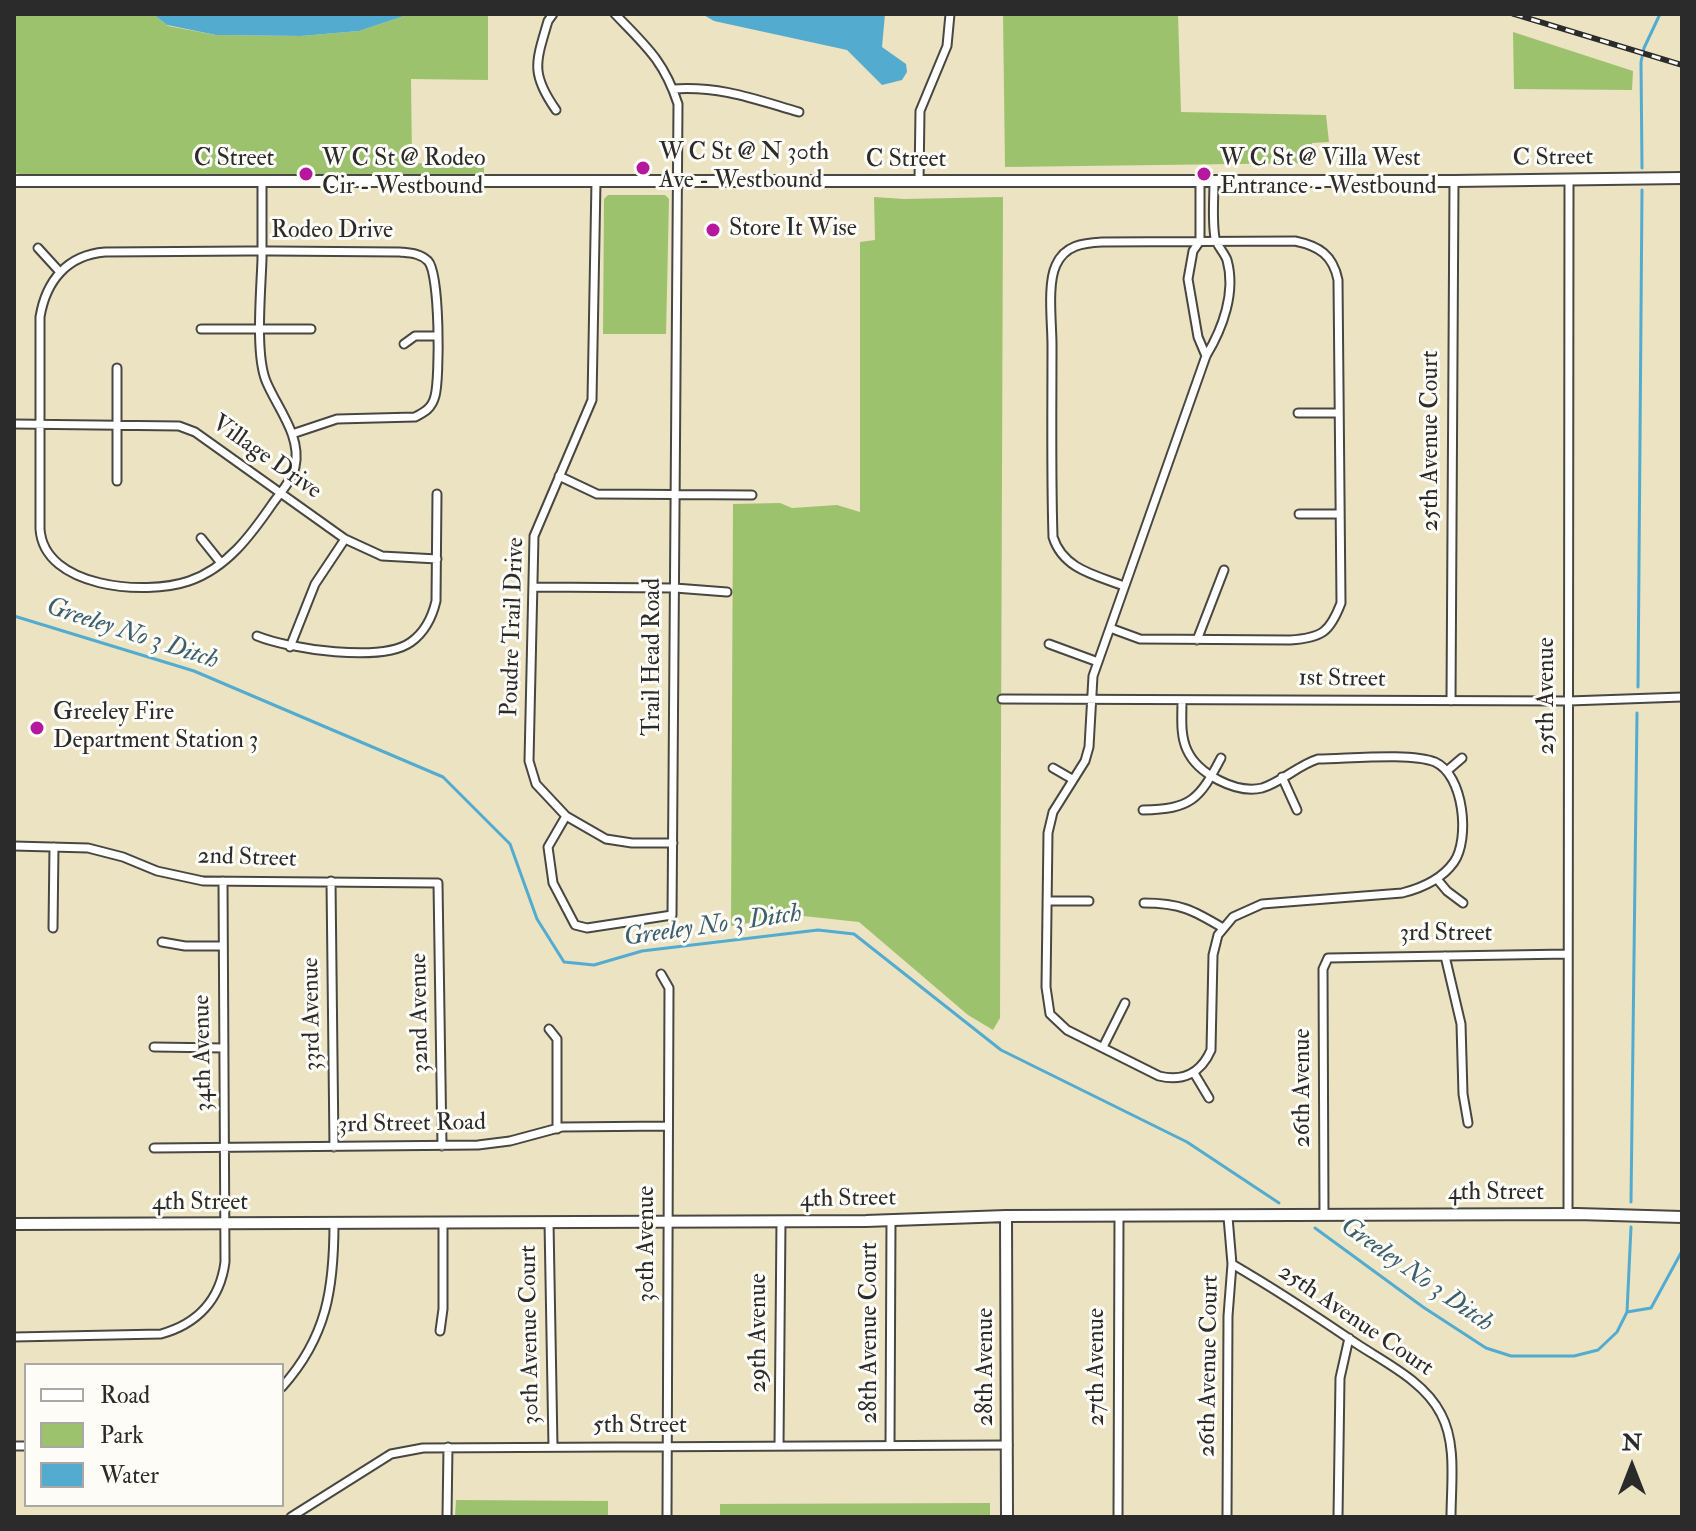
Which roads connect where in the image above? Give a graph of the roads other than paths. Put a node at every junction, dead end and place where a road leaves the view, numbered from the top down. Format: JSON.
{"nodes":[{"id":1,"x":553,"y":14,"type":"edge"},
{"id":2,"x":615,"y":14,"type":"edge"},
{"id":3,"x":950,"y":14,"type":"edge"},
{"id":4,"x":673,"y":89,"type":"junction"},
{"id":5,"x":556,"y":110,"type":"dead end"},
{"id":6,"x":799,"y":112,"type":"dead end"},
{"id":7,"x":1682,"y":178,"type":"edge"},
{"id":8,"x":1569,"y":179,"type":"junction"},
{"id":9,"x":33,"y":180,"type":"junction"},
{"id":10,"x":262,"y":180,"type":"junction"},
{"id":11,"x":14,"y":181,"type":"edge"},
{"id":12,"x":596,"y":181,"type":"junction"},
{"id":13,"x":678,"y":181,"type":"junction"},
{"id":14,"x":919,"y":181,"type":"junction"},
{"id":15,"x":1200,"y":181,"type":"junction"},
{"id":16,"x":1214,"y":181,"type":"junction"},
{"id":17,"x":1454,"y":181,"type":"junction"},
{"id":18,"x":14,"y":187,"type":"edge"},
{"id":19,"x":1200,"y":241,"type":"junction"},
{"id":20,"x":1215,"y":241,"type":"junction"},
{"id":21,"x":38,"y":248,"type":"dead end"},
{"id":22,"x":262,"y":251,"type":"junction"},
{"id":23,"x":59,"y":271,"type":"junction"},
{"id":24,"x":201,"y":329,"type":"dead end"},
{"id":25,"x":311,"y":329,"type":"dead end"},
{"id":26,"x":261,"y":330,"type":"junction"},
{"id":27,"x":437,"y":336,"type":"junction"},
{"id":28,"x":404,"y":344,"type":"dead end"},
{"id":29,"x":1206,"y":356,"type":"junction"},
{"id":30,"x":117,"y":368,"type":"dead end"},
{"id":31,"x":1298,"y":413,"type":"dead end"},
{"id":32,"x":1339,"y":413,"type":"junction"},
{"id":33,"x":14,"y":424,"type":"edge"},
{"id":34,"x":40,"y":424,"type":"junction"},
{"id":35,"x":118,"y":424,"type":"junction"},
{"id":36,"x":292,"y":434,"type":"junction"},
{"id":37,"x":559,"y":476,"type":"junction"},
{"id":38,"x":117,"y":481,"type":"dead end"},
{"id":39,"x":280,"y":494,"type":"junction"},
{"id":40,"x":437,"y":494,"type":"dead end"},
{"id":41,"x":752,"y":495,"type":"dead end"},
{"id":42,"x":676,"y":496,"type":"junction"},
{"id":43,"x":1299,"y":514,"type":"dead end"},
{"id":44,"x":1340,"y":514,"type":"junction"},
{"id":45,"x":201,"y":538,"type":"dead end"},
{"id":46,"x":345,"y":539,"type":"junction"},
{"id":47,"x":437,"y":559,"type":"junction"},
{"id":48,"x":221,"y":563,"type":"junction"},
{"id":49,"x":1224,"y":570,"type":"dead end"},
{"id":50,"x":1124,"y":586,"type":"junction"},
{"id":51,"x":534,"y":587,"type":"junction"},
{"id":52,"x":675,"y":588,"type":"junction"},
{"id":53,"x":727,"y":592,"type":"dead end"},
{"id":54,"x":1110,"y":628,"type":"junction"},
{"id":55,"x":257,"y":636,"type":"dead end"},
{"id":56,"x":1197,"y":640,"type":"junction"},
{"id":57,"x":1049,"y":644,"type":"dead end"},
{"id":58,"x":290,"y":647,"type":"junction"},
{"id":59,"x":1098,"y":662,"type":"junction"},
{"id":60,"x":1682,"y":697,"type":"edge"},
{"id":61,"x":1002,"y":699,"type":"dead end"},
{"id":62,"x":1090,"y":700,"type":"junction"},
{"id":63,"x":1182,"y":700,"type":"junction"},
{"id":64,"x":1451,"y":701,"type":"junction"},
{"id":65,"x":1569,"y":701,"type":"junction"},
{"id":66,"x":1221,"y":758,"type":"dead end"},
{"id":67,"x":1462,"y":758,"type":"dead end"},
{"id":68,"x":1053,"y":768,"type":"dead end"},
{"id":69,"x":1448,"y":770,"type":"junction"},
{"id":70,"x":1212,"y":775,"type":"junction"},
{"id":71,"x":1282,"y":777,"type":"junction"},
{"id":72,"x":1072,"y":779,"type":"junction"},
{"id":73,"x":1143,"y":810,"type":"dead end"},
{"id":74,"x":1297,"y":810,"type":"dead end"},
{"id":75,"x":566,"y":816,"type":"junction"},
{"id":76,"x":673,"y":843,"type":"junction"},
{"id":77,"x":14,"y":846,"type":"edge"},
{"id":78,"x":54,"y":847,"type":"junction"},
{"id":79,"x":1437,"y":879,"type":"junction"},
{"id":80,"x":223,"y":881,"type":"junction"},
{"id":81,"x":331,"y":881,"type":"junction"},
{"id":82,"x":435,"y":881,"type":"joint"},
{"id":83,"x":1047,"y":901,"type":"junction"},
{"id":84,"x":1089,"y":901,"type":"dead end"},
{"id":85,"x":1144,"y":903,"type":"dead end"},
{"id":86,"x":1463,"y":903,"type":"dead end"},
{"id":87,"x":53,"y":928,"type":"dead end"},
{"id":88,"x":1223,"y":928,"type":"junction"},
{"id":89,"x":162,"y":942,"type":"dead end"},
{"id":90,"x":223,"y":946,"type":"junction"},
{"id":91,"x":1568,"y":954,"type":"junction"},
{"id":92,"x":1445,"y":956,"type":"junction"},
{"id":93,"x":1327,"y":962,"type":"joint"},
{"id":94,"x":661,"y":974,"type":"dead end"},
{"id":95,"x":1125,"y":1003,"type":"dead end"},
{"id":96,"x":549,"y":1029,"type":"dead end"},
{"id":97,"x":154,"y":1047,"type":"dead end"},
{"id":98,"x":1103,"y":1047,"type":"junction"},
{"id":99,"x":224,"y":1048,"type":"junction"},
{"id":100,"x":1194,"y":1073,"type":"junction"},
{"id":101,"x":1209,"y":1098,"type":"dead end"},
{"id":102,"x":1468,"y":1123,"type":"dead end"},
{"id":103,"x":668,"y":1126,"type":"junction"},
{"id":104,"x":557,"y":1129,"type":"junction"},
{"id":105,"x":442,"y":1146,"type":"junction"},
{"id":106,"x":334,"y":1147,"type":"junction"},
{"id":107,"x":154,"y":1148,"type":"dead end"},
{"id":108,"x":225,"y":1148,"type":"junction"},
{"id":109,"x":1568,"y":1214,"type":"junction"},
{"id":110,"x":1324,"y":1215,"type":"junction"},
{"id":111,"x":1006,"y":1216,"type":"junction"},
{"id":112,"x":1119,"y":1217,"type":"junction"},
{"id":113,"x":1228,"y":1217,"type":"junction"},
{"id":114,"x":1682,"y":1217,"type":"edge"},
{"id":115,"x":891,"y":1220,"type":"junction"},
{"id":116,"x":781,"y":1221,"type":"junction"},
{"id":117,"x":549,"y":1222,"type":"junction"},
{"id":118,"x":668,"y":1222,"type":"junction"},
{"id":119,"x":334,"y":1223,"type":"junction"},
{"id":120,"x":443,"y":1223,"type":"junction"},
{"id":121,"x":14,"y":1224,"type":"edge"},
{"id":122,"x":225,"y":1224,"type":"junction"},
{"id":123,"x":1232,"y":1264,"type":"junction"},
{"id":124,"x":440,"y":1331,"type":"dead end"},
{"id":125,"x":14,"y":1337,"type":"edge"},
{"id":126,"x":1349,"y":1338,"type":"junction"},
{"id":127,"x":284,"y":1384,"type":"edge"},
{"id":128,"x":890,"y":1445,"type":"junction"},
{"id":129,"x":1008,"y":1445,"type":"junction"},
{"id":130,"x":779,"y":1446,"type":"junction"},
{"id":131,"x":448,"y":1447,"type":"junction"},
{"id":132,"x":553,"y":1447,"type":"junction"},
{"id":133,"x":667,"y":1447,"type":"junction"},
{"id":134,"x":291,"y":1517,"type":"edge"},
{"id":135,"x":447,"y":1517,"type":"edge"},
{"id":136,"x":667,"y":1517,"type":"edge"},
{"id":137,"x":1007,"y":1517,"type":"edge"},
{"id":138,"x":1118,"y":1517,"type":"edge"},
{"id":139,"x":1227,"y":1517,"type":"edge"},
{"id":140,"x":1338,"y":1517,"type":"edge"},
{"id":141,"x":1451,"y":1517,"type":"edge"}],
"edges":[{"from":1,"to":5,"type":"street"},
{"from":2,"to":4,"type":"street"},
{"from":3,"to":14,"type":"street"},
{"from":4,"to":6,"type":"street"},
{"from":4,"to":13,"type":"street","name":"Trail Head Road"},
{"from":7,"to":8,"type":"street","name":"C Street"},
{"from":8,"to":17,"type":"street","name":"C Street"},
{"from":8,"to":65,"type":"street","name":"25th Avenue"},
{"from":9,"to":10,"type":"street","name":"C Street"},
{"from":9,"to":11,"type":"street","name":"C Street"},
{"from":9,"to":18,"type":"street","name":"C Street"},
{"from":10,"to":12,"type":"street","name":"C Street"},
{"from":10,"to":22,"type":"street"},
{"from":12,"to":13,"type":"street","name":"C Street"},
{"from":12,"to":37,"type":"street","name":"Poudre Trail Drive"},
{"from":13,"to":14,"type":"street","name":"C Street"},
{"from":13,"to":42,"type":"street","name":"Trail Head Road"},
{"from":14,"to":15,"type":"street","name":"C Street"},
{"from":15,"to":16,"type":"street","name":"C Street"},
{"from":15,"to":19,"type":"street"},
{"from":16,"to":17,"type":"street","name":"C Street"},
{"from":16,"to":20,"type":"street"},
{"from":17,"to":64,"type":"street","name":"25th Avenue Court"},
{"from":19,"to":20,"type":"street"},
{"from":19,"to":29,"type":"street"},
{"from":19,"to":50,"type":"street"},
{"from":20,"to":29,"type":"street"},
{"from":20,"to":32,"type":"street"},
{"from":21,"to":23,"type":"street"},
{"from":22,"to":23,"type":"street","name":"Rodeo Drive"},
{"from":22,"to":26,"type":"street"},
{"from":22,"to":27,"type":"street","name":"Rodeo Drive"},
{"from":23,"to":34,"type":"street"},
{"from":24,"to":26,"type":"street"},
{"from":25,"to":26,"type":"street"},
{"from":26,"to":36,"type":"street"},
{"from":27,"to":28,"type":"street"},
{"from":27,"to":36,"type":"street","name":"Rodeo Drive"},
{"from":29,"to":50,"type":"street"},
{"from":30,"to":35,"type":"street"},
{"from":31,"to":32,"type":"street"},
{"from":32,"to":44,"type":"street"},
{"from":33,"to":34,"type":"street","name":"Village Drive"},
{"from":34,"to":35,"type":"street","name":"Village Drive"},
{"from":34,"to":48,"type":"street"},
{"from":35,"to":38,"type":"street"},
{"from":35,"to":39,"type":"street","name":"Village Drive"},
{"from":36,"to":39,"type":"street"},
{"from":37,"to":42,"type":"street"},
{"from":37,"to":51,"type":"street","name":"Poudre Trail Drive"},
{"from":39,"to":46,"type":"street","name":"Village Drive"},
{"from":39,"to":48,"type":"street"},
{"from":40,"to":47,"type":"street"},
{"from":41,"to":42,"type":"street"},
{"from":42,"to":52,"type":"street","name":"Trail Head Road"},
{"from":43,"to":44,"type":"street"},
{"from":44,"to":56,"type":"street"},
{"from":45,"to":48,"type":"street"},
{"from":46,"to":47,"type":"street","name":"Village Drive"},
{"from":46,"to":58,"type":"street"},
{"from":47,"to":58,"type":"street"},
{"from":49,"to":56,"type":"street"},
{"from":50,"to":54,"type":"street"},
{"from":51,"to":52,"type":"street"},
{"from":51,"to":75,"type":"street","name":"Poudre Trail Drive"},
{"from":52,"to":53,"type":"street"},
{"from":52,"to":76,"type":"street","name":"Trail Head Road"},
{"from":54,"to":56,"type":"street"},
{"from":54,"to":59,"type":"street"},
{"from":55,"to":58,"type":"street"},
{"from":57,"to":59,"type":"street"},
{"from":59,"to":62,"type":"street"},
{"from":60,"to":65,"type":"street","name":"1st Street"},
{"from":61,"to":62,"type":"street","name":"1st Street"},
{"from":62,"to":63,"type":"street","name":"1st Street"},
{"from":62,"to":72,"type":"street"},
{"from":63,"to":64,"type":"street","name":"1st Street"},
{"from":63,"to":70,"type":"street"},
{"from":64,"to":65,"type":"street","name":"1st Street"},
{"from":65,"to":91,"type":"street","name":"25th Avenue"},
{"from":66,"to":70,"type":"street"},
{"from":67,"to":69,"type":"street"},
{"from":68,"to":72,"type":"street"},
{"from":69,"to":71,"type":"street"},
{"from":69,"to":79,"type":"street"},
{"from":70,"to":71,"type":"street"},
{"from":70,"to":73,"type":"street"},
{"from":71,"to":74,"type":"street"},
{"from":72,"to":83,"type":"street"},
{"from":75,"to":76,"type":"street","name":"Poudre Trail Drive"},
{"from":75,"to":76,"type":"street","name":"Trail Head Road"},
{"from":77,"to":78,"type":"street","name":"2nd Street"},
{"from":78,"to":80,"type":"street","name":"2nd Street"},
{"from":78,"to":87,"type":"street"},
{"from":79,"to":86,"type":"street"},
{"from":79,"to":88,"type":"street"},
{"from":80,"to":81,"type":"street","name":"2nd Street"},
{"from":80,"to":90,"type":"street","name":"34th Avenue"},
{"from":81,"to":82,"type":"street","name":"2nd Street"},
{"from":81,"to":106,"type":"street","name":"33rd Avenue"},
{"from":82,"to":105,"type":"street","name":"32nd Avenue"},
{"from":83,"to":84,"type":"street"},
{"from":83,"to":98,"type":"street"},
{"from":85,"to":88,"type":"street"},
{"from":88,"to":100,"type":"street"},
{"from":89,"to":90,"type":"street"},
{"from":90,"to":99,"type":"street","name":"34th Avenue"},
{"from":91,"to":92,"type":"street","name":"3rd Street"},
{"from":91,"to":109,"type":"street","name":"25th Avenue"},
{"from":92,"to":93,"type":"street","name":"3rd Street"},
{"from":92,"to":102,"type":"street"},
{"from":93,"to":110,"type":"street","name":"26th Avenue"},
{"from":94,"to":103,"type":"street","name":"30th Avenue"},
{"from":95,"to":98,"type":"street"},
{"from":96,"to":104,"type":"street"},
{"from":97,"to":99,"type":"street"},
{"from":98,"to":100,"type":"street"},
{"from":99,"to":108,"type":"street","name":"34th Avenue"},
{"from":100,"to":101,"type":"street"},
{"from":103,"to":104,"type":"street","name":"3rd Street Road"},
{"from":103,"to":118,"type":"street","name":"30th Avenue"},
{"from":104,"to":105,"type":"street","name":"3rd Street Road"},
{"from":105,"to":106,"type":"street","name":"3rd Street Road"},
{"from":106,"to":108,"type":"street","name":"3rd Street Road"},
{"from":107,"to":108,"type":"street","name":"3rd Street Road"},
{"from":108,"to":122,"type":"street","name":"34th Avenue"},
{"from":109,"to":110,"type":"street","name":"4th Street"},
{"from":109,"to":114,"type":"street","name":"4th Street"},
{"from":110,"to":113,"type":"street","name":"4th Street"},
{"from":111,"to":112,"type":"street","name":"4th Street"},
{"from":111,"to":115,"type":"street","name":"4th Street"},
{"from":111,"to":129,"type":"street","name":"28th Avenue"},
{"from":112,"to":113,"type":"street","name":"4th Street"},
{"from":112,"to":138,"type":"street","name":"27th Avenue"},
{"from":113,"to":123,"type":"street","name":"26th Avenue Court"},
{"from":115,"to":116,"type":"street","name":"4th Street"},
{"from":115,"to":128,"type":"street","name":"28th Avenue Court"},
{"from":116,"to":118,"type":"street","name":"4th Street"},
{"from":116,"to":130,"type":"street","name":"29th Avenue"},
{"from":117,"to":118,"type":"street","name":"4th Street"},
{"from":117,"to":120,"type":"street","name":"4th Street"},
{"from":117,"to":132,"type":"street","name":"30th Avenue Court"},
{"from":118,"to":133,"type":"street","name":"30th Avenue"},
{"from":119,"to":120,"type":"street","name":"4th Street"},
{"from":119,"to":122,"type":"street","name":"4th Street"},
{"from":119,"to":127,"type":"street"},
{"from":120,"to":124,"type":"street"},
{"from":121,"to":122,"type":"street","name":"4th Street"},
{"from":122,"to":125,"type":"street","name":"34th Avenue"},
{"from":123,"to":126,"type":"street","name":"25th Avenue Court"},
{"from":123,"to":139,"type":"street","name":"26th Avenue Court"},
{"from":126,"to":140,"type":"street"},
{"from":126,"to":141,"type":"street","name":"25th Avenue Court"},
{"from":128,"to":129,"type":"street","name":"5th Street"},
{"from":128,"to":130,"type":"street","name":"5th Street"},
{"from":129,"to":137,"type":"street","name":"28th Avenue"},
{"from":130,"to":133,"type":"street","name":"5th Street"},
{"from":131,"to":132,"type":"street","name":"5th Street"},
{"from":131,"to":134,"type":"street","name":"5th Street"},
{"from":131,"to":135,"type":"street"},
{"from":132,"to":133,"type":"street","name":"5th Street"},
{"from":133,"to":136,"type":"street","name":"30th Avenue"}]}
